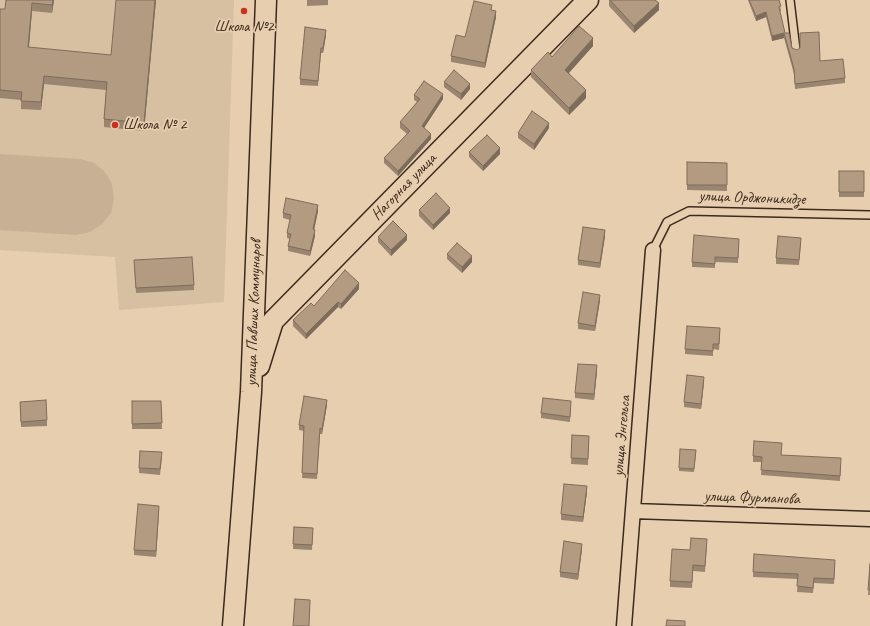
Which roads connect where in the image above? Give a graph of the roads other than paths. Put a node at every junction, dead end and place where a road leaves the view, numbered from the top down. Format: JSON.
{"nodes":[{"id":1,"x":266,"y":0,"type":"edge"},
{"id":2,"x":588,"y":0,"type":"edge"},
{"id":3,"x":790,"y":0,"type":"edge"},
{"id":4,"x":796,"y":50,"type":"edge"},
{"id":5,"x":870,"y":215,"type":"edge"},
{"id":6,"x":653,"y":250,"type":"joint"},
{"id":7,"x":251,"y":392,"type":"junction"},
{"id":8,"x":633,"y":511,"type":"junction"},
{"id":9,"x":870,"y":519,"type":"edge"},
{"id":10,"x":233,"y":626,"type":"edge"},
{"id":11,"x":624,"y":626,"type":"edge"}],
"edges":[{"from":1,"to":7,"type":"street","name":"улица Павших Коммунаров"},
{"from":2,"to":7,"type":"street","name":"Нагорная улица"},
{"from":3,"to":4,"type":"lane"},
{"from":5,"to":6,"type":"lane","name":"улица Орджоникидзе"},
{"from":6,"to":8,"type":"street","name":"улица Энгельса"},
{"from":7,"to":10,"type":"street","name":"улица Павших Коммунаров"},
{"from":8,"to":9,"type":"street","name":"улица Фурманова"},
{"from":8,"to":11,"type":"street","name":"улица Энгельса"}]}
